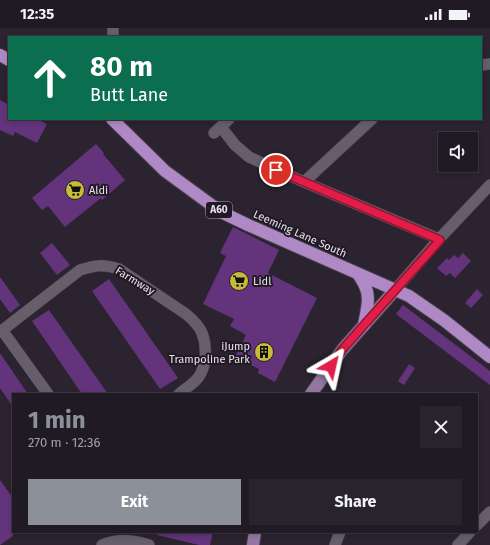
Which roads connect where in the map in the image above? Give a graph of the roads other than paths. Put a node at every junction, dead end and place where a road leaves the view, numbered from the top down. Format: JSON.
{"nodes":[{"id":1,"x":113,"y":120,"type":"edge"},
{"id":2,"x":228,"y":120,"type":"edge"},
{"id":3,"x":371,"y":120,"type":"edge"},
{"id":4,"x":304,"y":182,"type":"junction"},
{"id":5,"x":490,"y":185,"type":"edge"},
{"id":6,"x":440,"y":240,"type":"junction"},
{"id":7,"x":358,"y":274,"type":"junction"},
{"id":8,"x":395,"y":290,"type":"junction"},
{"id":9,"x":364,"y":325,"type":"junction"},
{"id":10,"x":1,"y":331,"type":"edge"},
{"id":11,"x":490,"y":357,"type":"edge"},
{"id":12,"x":47,"y":393,"type":"edge"},
{"id":13,"x":180,"y":393,"type":"edge"},
{"id":14,"x":312,"y":393,"type":"edge"},
{"id":15,"x":490,"y":512,"type":"edge"},
{"id":16,"x":478,"y":524,"type":"edge"},
{"id":17,"x":255,"y":533,"type":"edge"},
{"id":18,"x":340,"y":533,"type":"edge"},
{"id":19,"x":469,"y":533,"type":"edge"},
{"id":20,"x":121,"y":536,"type":"edge"},
{"id":21,"x":102,"y":545,"type":"edge"},
{"id":22,"x":149,"y":545,"type":"edge"},
{"id":23,"x":253,"y":545,"type":"edge"},
{"id":24,"x":335,"y":545,"type":"edge"},
{"id":25,"x":458,"y":545,"type":"edge"}],
"edges":[{"from":1,"to":7,"type":"highway","name":"Leeming Lane South","number":"A60"},
{"from":2,"to":4,"type":"street"},
{"from":3,"to":4,"type":"street"},
{"from":4,"to":6,"type":"street"},
{"from":5,"to":6,"type":"street"},
{"from":6,"to":8,"type":"street"},
{"from":7,"to":8,"type":"highway","name":"Leeming Lane South","number":"A60"},
{"from":7,"to":9,"type":"highway"},
{"from":8,"to":9,"type":"main road"},
{"from":8,"to":11,"type":"highway","name":"Leeming Lane South","number":"A60"},
{"from":9,"to":14,"type":"main road"},
{"from":10,"to":12,"type":"street","name":"Farmway"},
{"from":10,"to":13,"type":"street","name":"Farmway"},
{"from":15,"to":16,"type":"street"},
{"from":17,"to":23,"type":"main road"},
{"from":18,"to":24,"type":"street"},
{"from":19,"to":25,"type":"street"},
{"from":20,"to":21,"type":"street"},
{"from":20,"to":22,"type":"street"}]}
